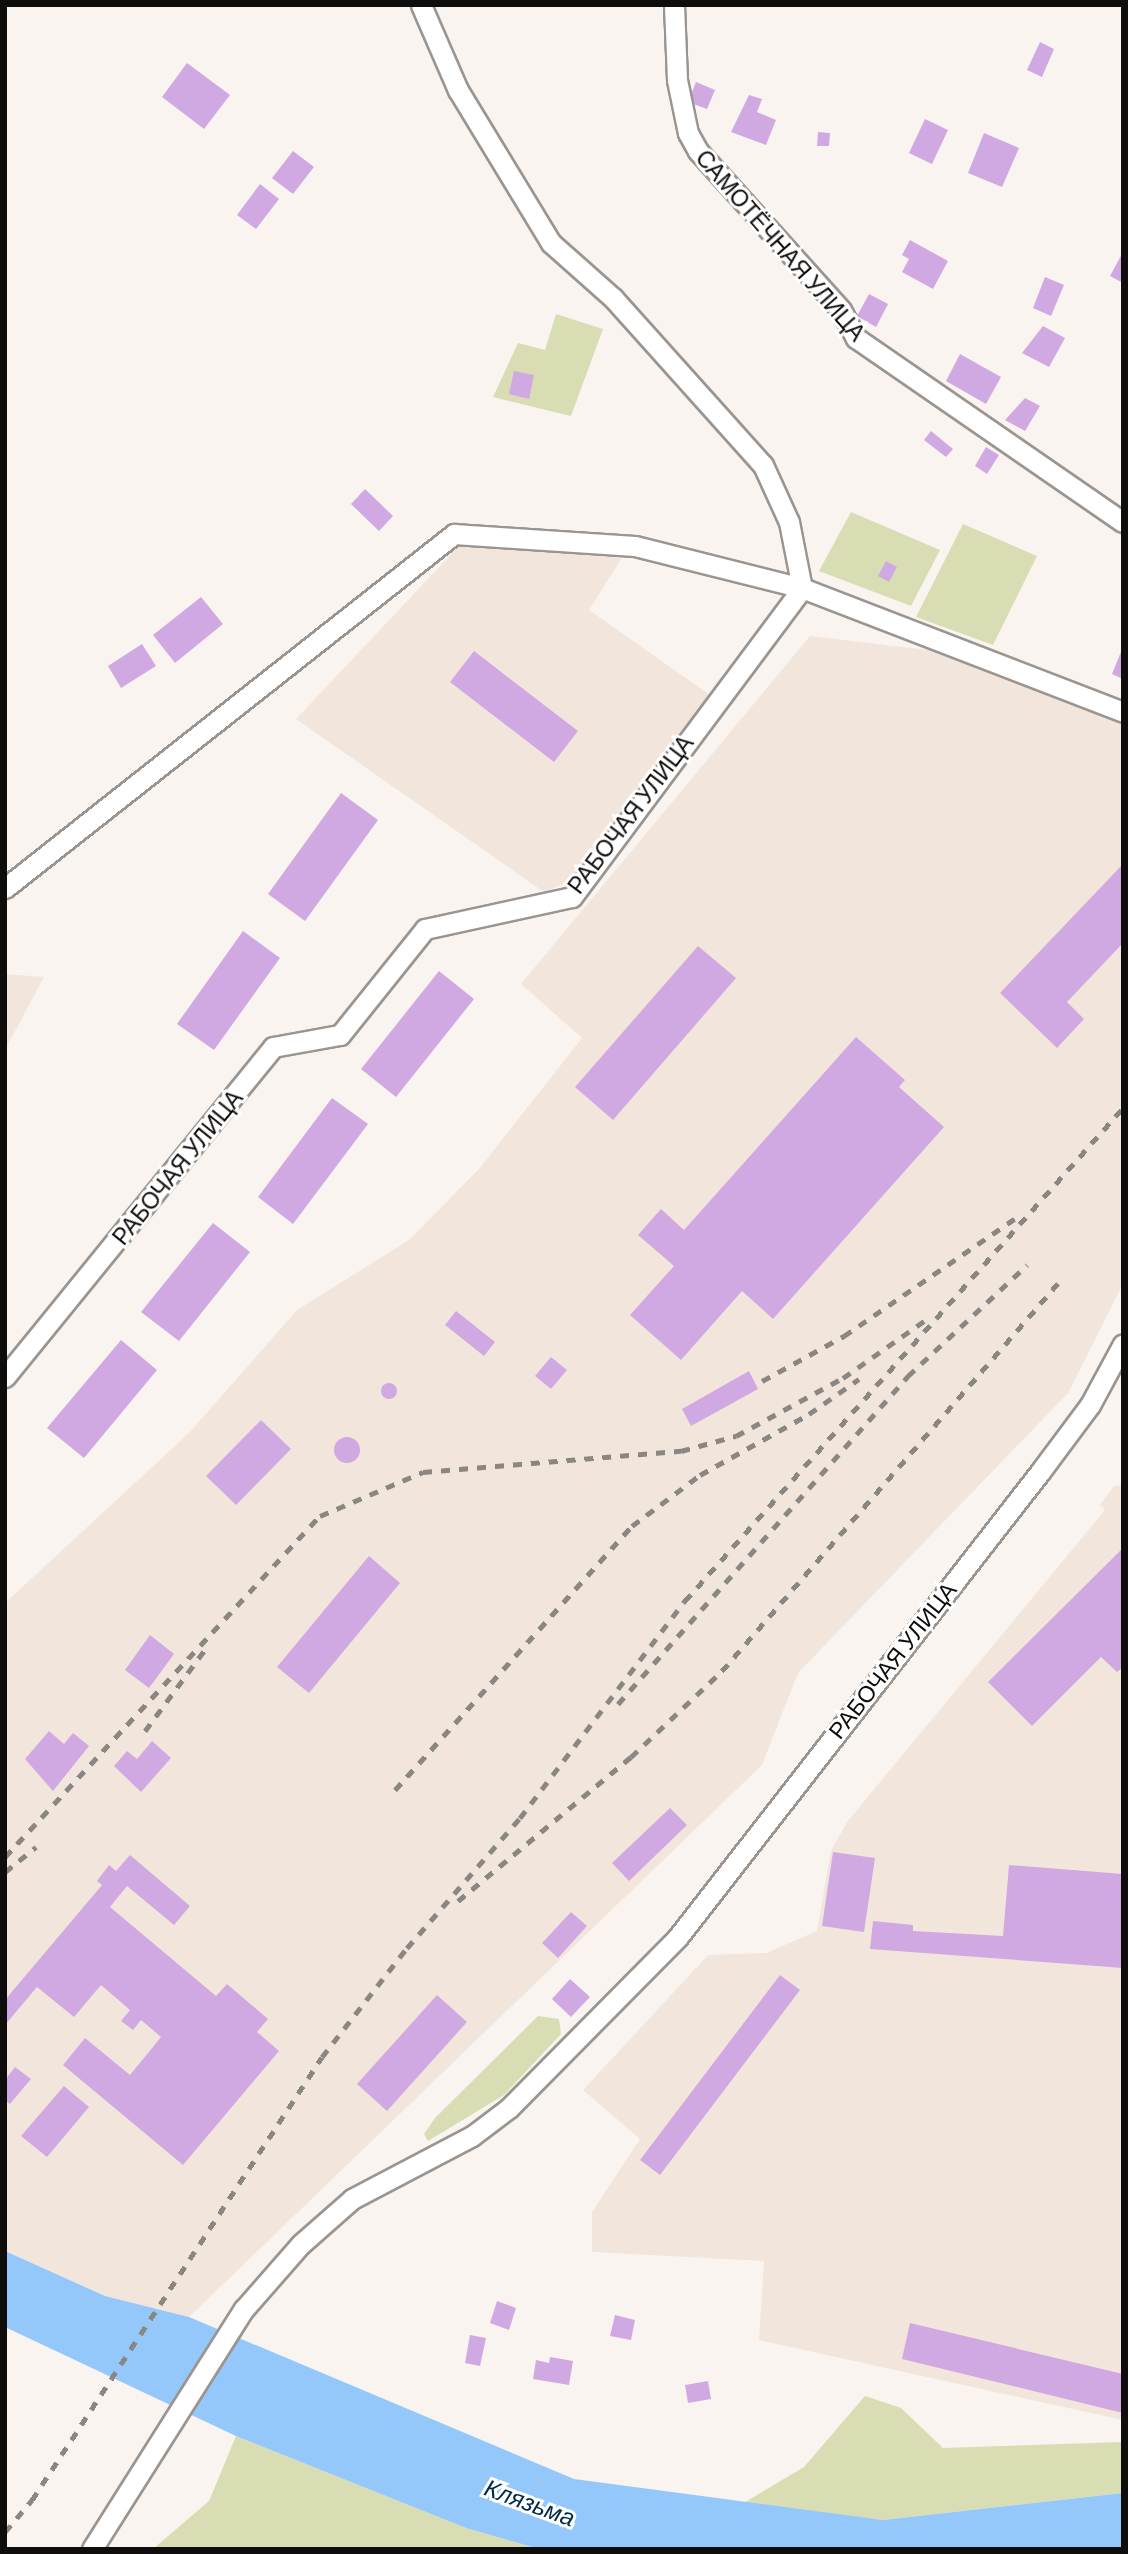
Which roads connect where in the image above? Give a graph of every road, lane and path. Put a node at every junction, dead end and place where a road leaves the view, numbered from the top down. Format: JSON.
{"nodes":[{"id":1,"x":421,"y":5,"type":"edge"},
{"id":2,"x":674,"y":5,"type":"edge"},
{"id":3,"x":1123,"y":522,"type":"edge"},
{"id":4,"x":802,"y":588,"type":"junction"},
{"id":5,"x":1123,"y":712,"type":"edge"},
{"id":6,"x":5,"y":888,"type":"edge"},
{"id":7,"x":1123,"y":1344,"type":"edge"},
{"id":8,"x":5,"y":1377,"type":"edge"},
{"id":9,"x":114,"y":2512,"type":"junction"},
{"id":10,"x":92,"y":2549,"type":"edge"},
{"id":11,"x":110,"y":2549,"type":"edge"}],
"edges":[{"from":1,"to":4,"type":"street"},
{"from":2,"to":3,"type":"street","name":"САМОТЁЧНАЯ УЛИЦА"},
{"from":4,"to":5,"type":"street"},
{"from":4,"to":6,"type":"street"},
{"from":4,"to":8,"type":"street","name":"РАБОЧАЯ УЛИЦА"},
{"from":7,"to":9,"type":"street","name":"РАБОЧАЯ УЛИЦА"},
{"from":9,"to":10,"type":"street","name":"РАБОЧАЯ УЛИЦА"},
{"from":9,"to":11,"type":"street"}]}
